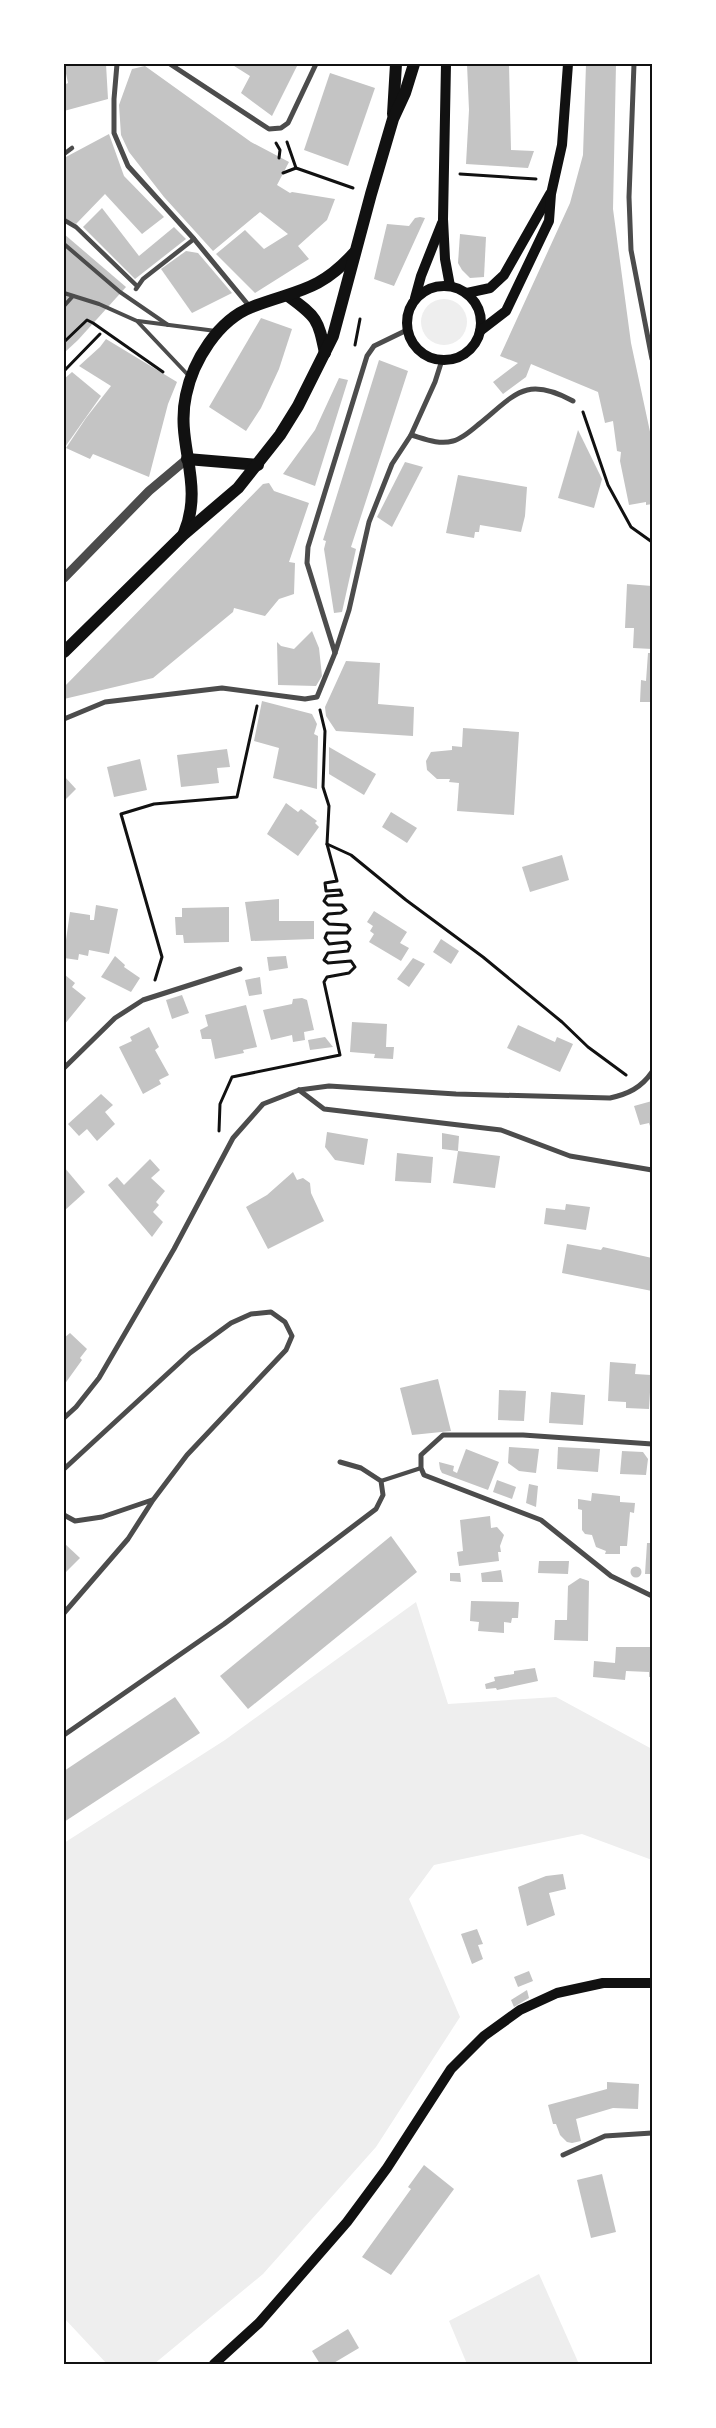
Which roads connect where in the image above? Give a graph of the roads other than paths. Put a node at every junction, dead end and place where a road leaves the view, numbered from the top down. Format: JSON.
{"nodes":[{"id":1,"x":117,"y":64,"type":"edge"},
{"id":2,"x":170,"y":64,"type":"edge"},
{"id":3,"x":316,"y":64,"type":"edge"},
{"id":4,"x":396,"y":64,"type":"edge"},
{"id":5,"x":414,"y":64,"type":"edge"},
{"id":6,"x":438,"y":64,"type":"edge"},
{"id":7,"x":446,"y":64,"type":"edge"},
{"id":8,"x":568,"y":64,"type":"edge"},
{"id":9,"x":634,"y":64,"type":"edge"},
{"id":10,"x":446,"y":75,"type":"junction"},
{"id":11,"x":393,"y":119,"type":"junction"},
{"id":12,"x":72,"y":148,"type":"dead end"},
{"id":13,"x":64,"y":154,"type":"edge"},
{"id":14,"x":551,"y":194,"type":"junction"},
{"id":15,"x":64,"y":220,"type":"edge"},
{"id":16,"x":443,"y":220,"type":"junction"},
{"id":17,"x":194,"y":239,"type":"junction"},
{"id":18,"x":64,"y":244,"type":"edge"},
{"id":19,"x":354,"y":253,"type":"junction"},
{"id":20,"x":450,"y":286,"type":"junction"},
{"id":21,"x":64,"y":293,"type":"edge"},
{"id":22,"x":467,"y":294,"type":"junction"},
{"id":23,"x":74,"y":296,"type":"junction"},
{"id":24,"x":288,"y":296,"type":"junction"},
{"id":25,"x":415,"y":299,"type":"junction"},
{"id":26,"x":64,"y":306,"type":"edge"},
{"id":27,"x":250,"y":307,"type":"junction"},
{"id":28,"x":137,"y":321,"type":"junction"},
{"id":29,"x":168,"y":325,"type":"junction"},
{"id":30,"x":407,"y":330,"type":"junction"},
{"id":31,"x":480,"y":331,"type":"junction"},
{"id":32,"x":218,"y":332,"type":"junction"},
{"id":33,"x":325,"y":353,"type":"junction"},
{"id":34,"x":652,"y":359,"type":"edge"},
{"id":35,"x":442,"y":360,"type":"junction"},
{"id":36,"x":190,"y":378,"type":"junction"},
{"id":37,"x":573,"y":401,"type":"road end"},
{"id":38,"x":411,"y":435,"type":"junction"},
{"id":39,"x":188,"y":459,"type":"junction"},
{"id":40,"x":258,"y":465,"type":"junction"},
{"id":41,"x":183,"y":536,"type":"junction"},
{"id":42,"x":64,"y":578,"type":"edge"},
{"id":43,"x":64,"y":652,"type":"edge"},
{"id":44,"x":336,"y":653,"type":"junction"},
{"id":45,"x":64,"y":719,"type":"edge"},
{"id":46,"x":240,"y":970,"type":"dead end"},
{"id":47,"x":64,"y":1068,"type":"edge"},
{"id":48,"x":652,"y":1072,"type":"edge"},
{"id":49,"x":299,"y":1090,"type":"junction"},
{"id":50,"x":652,"y":1170,"type":"edge"},
{"id":51,"x":64,"y":1418,"type":"edge"},
{"id":52,"x":652,"y":1444,"type":"edge"},
{"id":53,"x":340,"y":1462,"type":"dead end"},
{"id":54,"x":420,"y":1468,"type":"junction"},
{"id":55,"x":64,"y":1469,"type":"edge"},
{"id":56,"x":381,"y":1481,"type":"junction"},
{"id":57,"x":152,"y":1500,"type":"junction"},
{"id":58,"x":64,"y":1515,"type":"edge"},
{"id":59,"x":652,"y":1596,"type":"edge"},
{"id":60,"x":64,"y":1613,"type":"edge"},
{"id":61,"x":64,"y":1735,"type":"edge"},
{"id":62,"x":652,"y":1983,"type":"edge"},
{"id":63,"x":652,"y":2133,"type":"edge"},
{"id":64,"x":563,"y":2155,"type":"dead end"},
{"id":65,"x":214,"y":2364,"type":"edge"}],
"edges":[{"from":1,"to":17,"type":"street"},
{"from":2,"to":3,"type":"street"},
{"from":4,"to":11,"type":"main road"},
{"from":5,"to":11,"type":"main road"},
{"from":6,"to":10,"type":"main road"},
{"from":7,"to":10,"type":"main road"},
{"from":8,"to":14,"type":"main road"},
{"from":9,"to":34,"type":"street"},
{"from":10,"to":16,"type":"main road"},
{"from":11,"to":19,"type":"main road"},
{"from":12,"to":13,"type":"street"},
{"from":14,"to":22,"type":"main road"},
{"from":14,"to":31,"type":"main road"},
{"from":15,"to":17,"type":"street"},
{"from":16,"to":20,"type":"main road"},
{"from":16,"to":25,"type":"main road"},
{"from":17,"to":27,"type":"street"},
{"from":18,"to":29,"type":"lane"},
{"from":19,"to":24,"type":"main road"},
{"from":19,"to":33,"type":"main road"},
{"from":20,"to":22,"type":"main road"},
{"from":20,"to":25,"type":"main road"},
{"from":21,"to":23,"type":"lane"},
{"from":22,"to":31,"type":"main road"},
{"from":23,"to":26,"type":"lane"},
{"from":23,"to":28,"type":"lane"},
{"from":24,"to":27,"type":"main road"},
{"from":24,"to":33,"type":"main road"},
{"from":25,"to":30,"type":"main road"},
{"from":27,"to":32,"type":"main road"},
{"from":28,"to":29,"type":"lane"},
{"from":28,"to":36,"type":"lane"},
{"from":29,"to":32,"type":"lane"},
{"from":30,"to":35,"type":"main road"},
{"from":30,"to":44,"type":"street"},
{"from":31,"to":35,"type":"main road"},
{"from":32,"to":36,"type":"main road"},
{"from":33,"to":40,"type":"main road"},
{"from":35,"to":38,"type":"street"},
{"from":36,"to":39,"type":"main road"},
{"from":37,"to":38,"type":"street"},
{"from":38,"to":44,"type":"street"},
{"from":39,"to":40,"type":"main road"},
{"from":39,"to":41,"type":"main road"},
{"from":39,"to":42,"type":"street"},
{"from":40,"to":41,"type":"main road"},
{"from":41,"to":43,"type":"main road"},
{"from":44,"to":45,"type":"street"},
{"from":46,"to":47,"type":"street"},
{"from":48,"to":49,"type":"street"},
{"from":49,"to":50,"type":"street"},
{"from":49,"to":51,"type":"street"},
{"from":52,"to":54,"type":"street"},
{"from":53,"to":56,"type":"street"},
{"from":54,"to":56,"type":"lane"},
{"from":54,"to":59,"type":"street"},
{"from":55,"to":57,"type":"street"},
{"from":56,"to":61,"type":"street"},
{"from":57,"to":58,"type":"street"},
{"from":57,"to":60,"type":"street"},
{"from":62,"to":65,"type":"main road"},
{"from":63,"to":64,"type":"street"}]}
